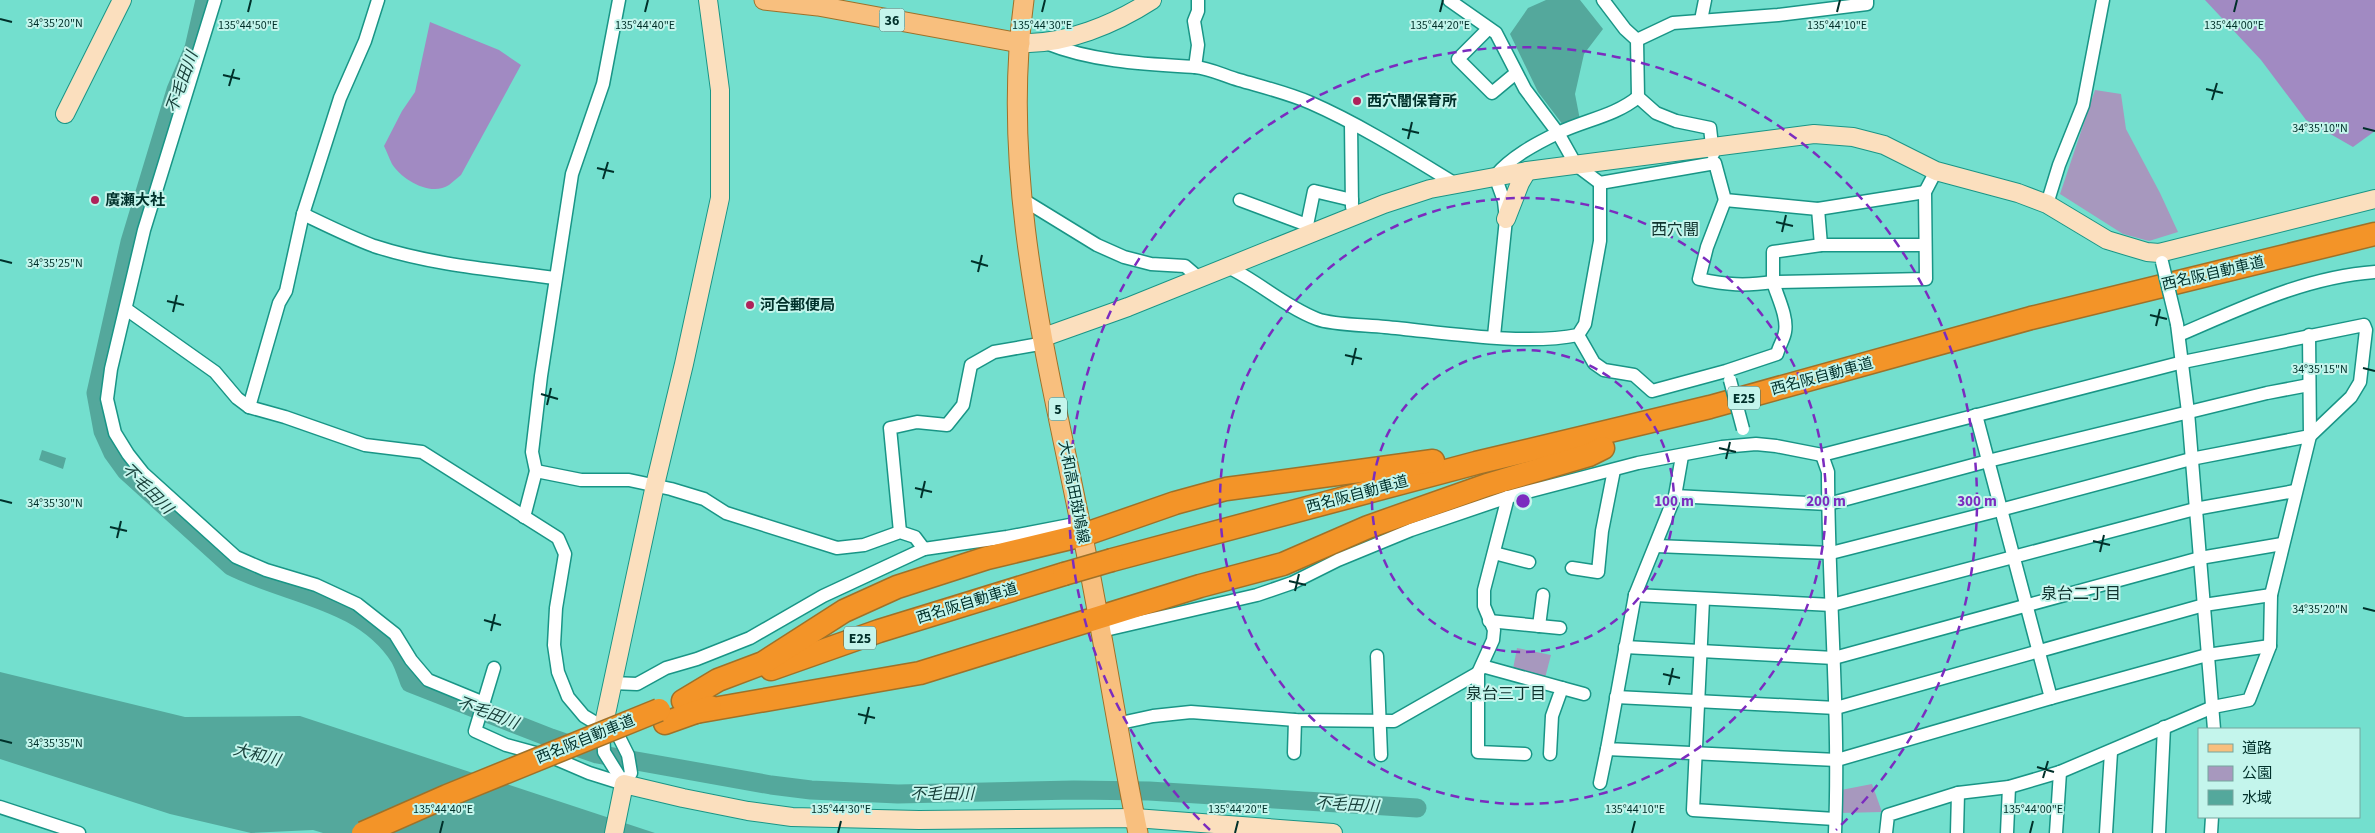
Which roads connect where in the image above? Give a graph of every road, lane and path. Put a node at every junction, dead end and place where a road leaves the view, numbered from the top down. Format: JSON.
{"nodes":[{"id":1,"x":122,"y":0,"type":"edge"},
{"id":2,"x":215,"y":0,"type":"edge"},
{"id":3,"x":378,"y":0,"type":"edge"},
{"id":4,"x":619,"y":0,"type":"edge"},
{"id":5,"x":708,"y":0,"type":"edge"},
{"id":6,"x":764,"y":0,"type":"edge"},
{"id":7,"x":1024,"y":0,"type":"edge"},
{"id":8,"x":1152,"y":0,"type":"edge"},
{"id":9,"x":1198,"y":0,"type":"edge"},
{"id":10,"x":1449,"y":0,"type":"edge"},
{"id":11,"x":1603,"y":0,"type":"edge"},
{"id":12,"x":1705,"y":0,"type":"edge"},
{"id":13,"x":1867,"y":0,"type":"edge"},
{"id":14,"x":2103,"y":0,"type":"edge"},
{"id":15,"x":1701,"y":20,"type":"junction"},
{"id":16,"x":1488,"y":29,"type":"junction"},
{"id":17,"x":1637,"y":40,"type":"junction"},
{"id":18,"x":1020,"y":43,"type":"junction"},
{"id":19,"x":1046,"y":43,"type":"junction"},
{"id":20,"x":1196,"y":67,"type":"junction"},
{"id":21,"x":1516,"y":72,"type":"junction"},
{"id":22,"x":1638,"y":98,"type":"junction"},
{"id":23,"x":65,"y":114,"type":"dead end"},
{"id":24,"x":1351,"y":124,"type":"junction"},
{"id":25,"x":1558,"y":133,"type":"junction"},
{"id":26,"x":1714,"y":155,"type":"junction"},
{"id":27,"x":1576,"y":165,"type":"junction"},
{"id":28,"x":1527,"y":171,"type":"junction"},
{"id":29,"x":1936,"y":172,"type":"junction"},
{"id":30,"x":1495,"y":176,"type":"junction"},
{"id":31,"x":1454,"y":183,"type":"junction"},
{"id":32,"x":1600,"y":183,"type":"junction"},
{"id":33,"x":1925,"y":192,"type":"junction"},
{"id":34,"x":1022,"y":199,"type":"junction"},
{"id":35,"x":2375,"y":199,"type":"edge"},
{"id":36,"x":1240,"y":200,"type":"dead end"},
{"id":37,"x":1352,"y":200,"type":"junction"},
{"id":38,"x":1725,"y":200,"type":"junction"},
{"id":39,"x":2047,"y":204,"type":"junction"},
{"id":40,"x":1818,"y":209,"type":"junction"},
{"id":41,"x":303,"y":214,"type":"junction"},
{"id":42,"x":1352,"y":218,"type":"junction"},
{"id":43,"x":1506,"y":219,"type":"junction"},
{"id":44,"x":2375,"y":234,"type":"edge"},
{"id":45,"x":1821,"y":245,"type":"junction"},
{"id":46,"x":1925,"y":246,"type":"junction"},
{"id":47,"x":2375,"y":249,"type":"edge"},
{"id":48,"x":2160,"y":257,"type":"junction"},
{"id":49,"x":1228,"y":267,"type":"junction"},
{"id":50,"x":2375,"y":272,"type":"edge"},
{"id":51,"x":555,"y":278,"type":"junction"},
{"id":52,"x":1199,"y":278,"type":"junction"},
{"id":53,"x":1773,"y":282,"type":"junction"},
{"id":54,"x":126,"y":309,"type":"junction"},
{"id":55,"x":2178,"y":330,"type":"junction"},
{"id":56,"x":1578,"y":335,"type":"junction"},
{"id":57,"x":2309,"y":335,"type":"junction"},
{"id":58,"x":1494,"y":336,"type":"junction"},
{"id":59,"x":1044,"y":340,"type":"junction"},
{"id":60,"x":2183,"y":362,"type":"junction"},
{"id":61,"x":1728,"y":376,"type":"junction"},
{"id":62,"x":2309,"y":385,"type":"junction"},
{"id":63,"x":249,"y":407,"type":"junction"},
{"id":64,"x":2188,"y":412,"type":"junction"},
{"id":65,"x":1976,"y":415,"type":"junction"},
{"id":66,"x":2310,"y":436,"type":"junction"},
{"id":67,"x":1600,"y":441,"type":"junction"},
{"id":68,"x":1744,"y":445,"type":"junction"},
{"id":69,"x":1822,"y":455,"type":"junction"},
{"id":70,"x":1682,"y":456,"type":"junction"},
{"id":71,"x":2191,"y":458,"type":"junction"},
{"id":72,"x":1988,"y":461,"type":"junction"},
{"id":73,"x":1614,"y":470,"type":"junction"},
{"id":74,"x":536,"y":471,"type":"junction"},
{"id":75,"x":654,"y":485,"type":"junction"},
{"id":76,"x":2295,"y":491,"type":"junction"},
{"id":77,"x":1675,"y":496,"type":"junction"},
{"id":78,"x":1508,"y":497,"type":"junction"},
{"id":79,"x":1828,"y":504,"type":"junction"},
{"id":80,"x":2000,"y":510,"type":"junction"},
{"id":81,"x":2195,"y":510,"type":"junction"},
{"id":82,"x":524,"y":518,"type":"junction"},
{"id":83,"x":1081,"y":529,"type":"junction"},
{"id":84,"x":900,"y":532,"type":"junction"},
{"id":85,"x":2282,"y":544,"type":"junction"},
{"id":86,"x":1656,"y":546,"type":"junction"},
{"id":87,"x":924,"y":549,"type":"junction"},
{"id":88,"x":1830,"y":552,"type":"junction"},
{"id":89,"x":1494,"y":553,"type":"junction"},
{"id":90,"x":2014,"y":557,"type":"junction"},
{"id":91,"x":2200,"y":558,"type":"junction"},
{"id":92,"x":1530,"y":562,"type":"dead end"},
{"id":93,"x":1572,"y":568,"type":"dead end"},
{"id":94,"x":1543,"y":595,"type":"dead end"},
{"id":95,"x":1635,"y":595,"type":"junction"},
{"id":96,"x":2271,"y":595,"type":"junction"},
{"id":97,"x":1703,"y":600,"type":"junction"},
{"id":98,"x":2025,"y":604,"type":"junction"},
{"id":99,"x":1832,"y":605,"type":"junction"},
{"id":100,"x":2204,"y":605,"type":"junction"},
{"id":101,"x":1490,"y":620,"type":"junction"},
{"id":102,"x":1100,"y":624,"type":"junction"},
{"id":103,"x":1539,"y":626,"type":"junction"},
{"id":104,"x":1560,"y":628,"type":"dead end"},
{"id":105,"x":2270,"y":646,"type":"junction"},
{"id":106,"x":1625,"y":648,"type":"junction"},
{"id":107,"x":1700,"y":651,"type":"junction"},
{"id":108,"x":2039,"y":652,"type":"junction"},
{"id":109,"x":2207,"y":655,"type":"junction"},
{"id":110,"x":1377,"y":656,"type":"dead end"},
{"id":111,"x":1834,"y":658,"type":"junction"},
{"id":112,"x":494,"y":668,"type":"dead end"},
{"id":113,"x":1480,"y":670,"type":"junction"},
{"id":114,"x":612,"y":683,"type":"junction"},
{"id":115,"x":1562,"y":688,"type":"junction"},
{"id":116,"x":1584,"y":694,"type":"dead end"},
{"id":117,"x":1616,"y":697,"type":"junction"},
{"id":118,"x":2051,"y":698,"type":"junction"},
{"id":119,"x":1697,"y":701,"type":"junction"},
{"id":120,"x":484,"y":703,"type":"junction"},
{"id":121,"x":689,"y":706,"type":"junction"},
{"id":122,"x":2213,"y":707,"type":"junction"},
{"id":123,"x":1836,"y":708,"type":"junction"},
{"id":124,"x":662,"y":716,"type":"junction"},
{"id":125,"x":1295,"y":720,"type":"junction"},
{"id":126,"x":1380,"y":722,"type":"junction"},
{"id":127,"x":1116,"y":724,"type":"junction"},
{"id":128,"x":2164,"y":727,"type":"junction"},
{"id":129,"x":604,"y":728,"type":"junction"},
{"id":130,"x":2214,"y":728,"type":"edge"},
{"id":131,"x":1607,"y":749,"type":"junction"},
{"id":132,"x":2111,"y":752,"type":"junction"},
{"id":133,"x":1294,"y":753,"type":"dead end"},
{"id":134,"x":1525,"y":754,"type":"dead end"},
{"id":135,"x":1550,"y":754,"type":"dead end"},
{"id":136,"x":1695,"y":754,"type":"junction"},
{"id":137,"x":1380,"y":755,"type":"dead end"},
{"id":138,"x":1837,"y":760,"type":"junction"},
{"id":139,"x":2060,"y":772,"type":"junction"},
{"id":140,"x":1600,"y":783,"type":"dead end"},
{"id":141,"x":626,"y":784,"type":"junction"},
{"id":142,"x":2009,"y":787,"type":"junction"},
{"id":143,"x":1958,"y":794,"type":"junction"},
{"id":144,"x":0,"y":807,"type":"edge"},
{"id":145,"x":2212,"y":818,"type":"edge"},
{"id":146,"x":1835,"y":819,"type":"junction"},
{"id":147,"x":1136,"y":821,"type":"edge"},
{"id":148,"x":79,"y":833,"type":"edge"},
{"id":149,"x":363,"y":833,"type":"edge"},
{"id":150,"x":399,"y":833,"type":"edge"},
{"id":151,"x":614,"y":833,"type":"edge"},
{"id":152,"x":1332,"y":833,"type":"edge"},
{"id":153,"x":1835,"y":833,"type":"edge"},
{"id":154,"x":1886,"y":833,"type":"edge"},
{"id":155,"x":1956,"y":833,"type":"edge"},
{"id":156,"x":2007,"y":833,"type":"edge"},
{"id":157,"x":2056,"y":833,"type":"edge"},
{"id":158,"x":2106,"y":833,"type":"edge"},
{"id":159,"x":2159,"y":833,"type":"edge"},
{"id":160,"x":2211,"y":833,"type":"edge"}],
"edges":[{"from":1,"to":23,"type":"street"},
{"from":2,"to":54,"type":"street"},
{"from":3,"to":41,"type":"street"},
{"from":4,"to":51,"type":"street"},
{"from":5,"to":75,"type":"street"},
{"from":6,"to":18,"type":"main road","number":"36"},
{"from":7,"to":18,"type":"main road","name":"大和高田斑鳩線","number":"5"},
{"from":8,"to":19,"type":"street"},
{"from":9,"to":20,"type":"street"},
{"from":10,"to":16,"type":"street"},
{"from":11,"to":17,"type":"street"},
{"from":12,"to":15,"type":"street"},
{"from":13,"to":15,"type":"street"},
{"from":14,"to":39,"type":"street"},
{"from":15,"to":17,"type":"street"},
{"from":16,"to":21,"type":"street"},
{"from":16,"to":21,"type":"street"},
{"from":17,"to":22,"type":"street"},
{"from":18,"to":19,"type":"street"},
{"from":18,"to":34,"type":"main road","name":"大和高田斑鳩線","number":"5"},
{"from":19,"to":20,"type":"street"},
{"from":20,"to":24,"type":"street"},
{"from":21,"to":25,"type":"street"},
{"from":22,"to":25,"type":"street"},
{"from":22,"to":26,"type":"street"},
{"from":24,"to":31,"type":"street"},
{"from":24,"to":37,"type":"street"},
{"from":25,"to":27,"type":"street"},
{"from":25,"to":30,"type":"street"},
{"from":26,"to":27,"type":"street"},
{"from":26,"to":29,"type":"street"},
{"from":26,"to":32,"type":"street"},
{"from":26,"to":38,"type":"street"},
{"from":27,"to":28,"type":"street"},
{"from":27,"to":32,"type":"street"},
{"from":28,"to":30,"type":"street"},
{"from":28,"to":43,"type":"street"},
{"from":29,"to":33,"type":"street"},
{"from":29,"to":39,"type":"street"},
{"from":30,"to":31,"type":"street"},
{"from":30,"to":43,"type":"street"},
{"from":31,"to":42,"type":"street"},
{"from":32,"to":56,"type":"street"},
{"from":33,"to":40,"type":"street"},
{"from":33,"to":46,"type":"street"},
{"from":34,"to":52,"type":"street"},
{"from":34,"to":59,"type":"main road","name":"大和高田斑鳩線","number":"5"},
{"from":35,"to":48,"type":"street"},
{"from":36,"to":37,"type":"street"},
{"from":37,"to":42,"type":"street"},
{"from":38,"to":40,"type":"street"},
{"from":38,"to":53,"type":"street"},
{"from":39,"to":48,"type":"street"},
{"from":40,"to":45,"type":"street"},
{"from":41,"to":51,"type":"street"},
{"from":41,"to":63,"type":"street"},
{"from":42,"to":49,"type":"street"},
{"from":43,"to":58,"type":"street"},
{"from":44,"to":67,"type":"highway","name":"西名阪自動車道","number":"E25"},
{"from":45,"to":46,"type":"street"},
{"from":45,"to":53,"type":"street"},
{"from":46,"to":53,"type":"street"},
{"from":47,"to":67,"type":"highway","name":"西名阪自動車道","number":"E25"},
{"from":48,"to":55,"type":"street","bridge":true},
{"from":49,"to":52,"type":"street"},
{"from":49,"to":58,"type":"street"},
{"from":50,"to":55,"type":"street"},
{"from":51,"to":74,"type":"street"},
{"from":52,"to":59,"type":"street"},
{"from":53,"to":61,"type":"street"},
{"from":54,"to":63,"type":"street"},
{"from":54,"to":120,"type":"street"},
{"from":55,"to":60,"type":"street"},
{"from":56,"to":58,"type":"street"},
{"from":56,"to":61,"type":"street"},
{"from":57,"to":60,"type":"street"},
{"from":57,"to":62,"type":"street"},
{"from":57,"to":66,"type":"street"},
{"from":59,"to":83,"type":"main road","name":"大和高田斑鳩線","number":"5"},
{"from":59,"to":84,"type":"street"},
{"from":60,"to":64,"type":"street"},
{"from":60,"to":65,"type":"street"},
{"from":61,"to":68,"type":"street","bridge":true},
{"from":62,"to":64,"type":"street"},
{"from":62,"to":66,"type":"street"},
{"from":63,"to":82,"type":"street"},
{"from":64,"to":71,"type":"street"},
{"from":64,"to":72,"type":"street"},
{"from":65,"to":69,"type":"street"},
{"from":65,"to":72,"type":"street"},
{"from":66,"to":71,"type":"street"},
{"from":66,"to":76,"type":"street"},
{"from":67,"to":83,"type":"highway"},
{"from":67,"to":102,"type":"highway"},
{"from":67,"to":121,"type":"highway","name":"西名阪自動車道","number":"E25"},
{"from":68,"to":69,"type":"street"},
{"from":68,"to":70,"type":"street"},
{"from":69,"to":79,"type":"street"},
{"from":70,"to":73,"type":"street"},
{"from":70,"to":77,"type":"street"},
{"from":71,"to":80,"type":"street"},
{"from":71,"to":81,"type":"street"},
{"from":72,"to":79,"type":"street"},
{"from":72,"to":80,"type":"street"},
{"from":73,"to":78,"type":"street"},
{"from":73,"to":93,"type":"street"},
{"from":74,"to":75,"type":"street"},
{"from":74,"to":82,"type":"street"},
{"from":75,"to":84,"type":"street"},
{"from":75,"to":114,"type":"street"},
{"from":76,"to":81,"type":"street"},
{"from":76,"to":85,"type":"street"},
{"from":77,"to":79,"type":"street"},
{"from":77,"to":86,"type":"street"},
{"from":78,"to":89,"type":"street"},
{"from":78,"to":102,"type":"street"},
{"from":79,"to":88,"type":"street"},
{"from":80,"to":88,"type":"street"},
{"from":80,"to":90,"type":"street"},
{"from":81,"to":90,"type":"street"},
{"from":81,"to":91,"type":"street"},
{"from":82,"to":129,"type":"street"},
{"from":83,"to":87,"type":"street"},
{"from":83,"to":102,"type":"main road","name":"大和高田斑鳩線","number":"5"},
{"from":83,"to":121,"type":"highway"},
{"from":84,"to":87,"type":"street"},
{"from":85,"to":91,"type":"street"},
{"from":85,"to":96,"type":"street"},
{"from":86,"to":88,"type":"street"},
{"from":86,"to":95,"type":"street"},
{"from":87,"to":114,"type":"street"},
{"from":88,"to":99,"type":"street"},
{"from":89,"to":92,"type":"street"},
{"from":89,"to":101,"type":"street"},
{"from":90,"to":98,"type":"street"},
{"from":90,"to":99,"type":"street"},
{"from":91,"to":98,"type":"street"},
{"from":91,"to":100,"type":"street"},
{"from":94,"to":103,"type":"street"},
{"from":95,"to":97,"type":"street"},
{"from":95,"to":106,"type":"street"},
{"from":96,"to":100,"type":"street"},
{"from":96,"to":105,"type":"street"},
{"from":97,"to":99,"type":"street"},
{"from":97,"to":107,"type":"street"},
{"from":98,"to":108,"type":"street"},
{"from":98,"to":111,"type":"street"},
{"from":99,"to":111,"type":"street"},
{"from":100,"to":108,"type":"street"},
{"from":100,"to":109,"type":"street"},
{"from":101,"to":103,"type":"street"},
{"from":101,"to":113,"type":"street"},
{"from":102,"to":121,"type":"highway"},
{"from":102,"to":127,"type":"main road","name":"大和高田斑鳩線","number":"5"},
{"from":103,"to":104,"type":"street"},
{"from":105,"to":109,"type":"street"},
{"from":105,"to":122,"type":"street"},
{"from":106,"to":107,"type":"street"},
{"from":106,"to":117,"type":"street"},
{"from":107,"to":111,"type":"street"},
{"from":107,"to":119,"type":"street"},
{"from":108,"to":118,"type":"street"},
{"from":108,"to":123,"type":"street"},
{"from":109,"to":118,"type":"street"},
{"from":109,"to":122,"type":"street"},
{"from":110,"to":126,"type":"street"},
{"from":111,"to":123,"type":"street"},
{"from":112,"to":120,"type":"street"},
{"from":113,"to":115,"type":"street"},
{"from":113,"to":126,"type":"street"},
{"from":113,"to":134,"type":"street"},
{"from":114,"to":129,"type":"street"},
{"from":115,"to":116,"type":"street"},
{"from":115,"to":135,"type":"street"},
{"from":117,"to":119,"type":"street"},
{"from":117,"to":131,"type":"street"},
{"from":118,"to":138,"type":"street"},
{"from":119,"to":123,"type":"street"},
{"from":119,"to":136,"type":"street"},
{"from":120,"to":141,"type":"street"},
{"from":121,"to":124,"type":"highway","name":"西名阪自動車道","number":"E25"},
{"from":122,"to":128,"type":"street"},
{"from":122,"to":130,"type":"street"},
{"from":123,"to":138,"type":"street"},
{"from":124,"to":149,"type":"highway","name":"西名阪自動車道","number":"E25","bridge":true},
{"from":124,"to":150,"type":"highway","name":"西名阪自動車道","number":"E25"},
{"from":125,"to":126,"type":"street"},
{"from":125,"to":127,"type":"street"},
{"from":125,"to":133,"type":"street"},
{"from":126,"to":137,"type":"street"},
{"from":127,"to":147,"type":"main road","name":"大和高田斑鳩線","number":"5"},
{"from":128,"to":132,"type":"street"},
{"from":128,"to":159,"type":"street"},
{"from":129,"to":141,"type":"street"},
{"from":129,"to":141,"type":"street"},
{"from":131,"to":136,"type":"street"},
{"from":131,"to":140,"type":"street"},
{"from":132,"to":139,"type":"street"},
{"from":132,"to":158,"type":"street"},
{"from":136,"to":138,"type":"street"},
{"from":136,"to":146,"type":"street"},
{"from":138,"to":146,"type":"street"},
{"from":139,"to":142,"type":"street"},
{"from":139,"to":157,"type":"street"},
{"from":141,"to":147,"type":"street"},
{"from":141,"to":151,"type":"street"},
{"from":142,"to":143,"type":"street"},
{"from":142,"to":156,"type":"street"},
{"from":143,"to":154,"type":"street"},
{"from":143,"to":155,"type":"street"},
{"from":144,"to":148,"type":"street"},
{"from":145,"to":160,"type":"street"},
{"from":146,"to":153,"type":"street"},
{"from":147,"to":152,"type":"street"}]}
